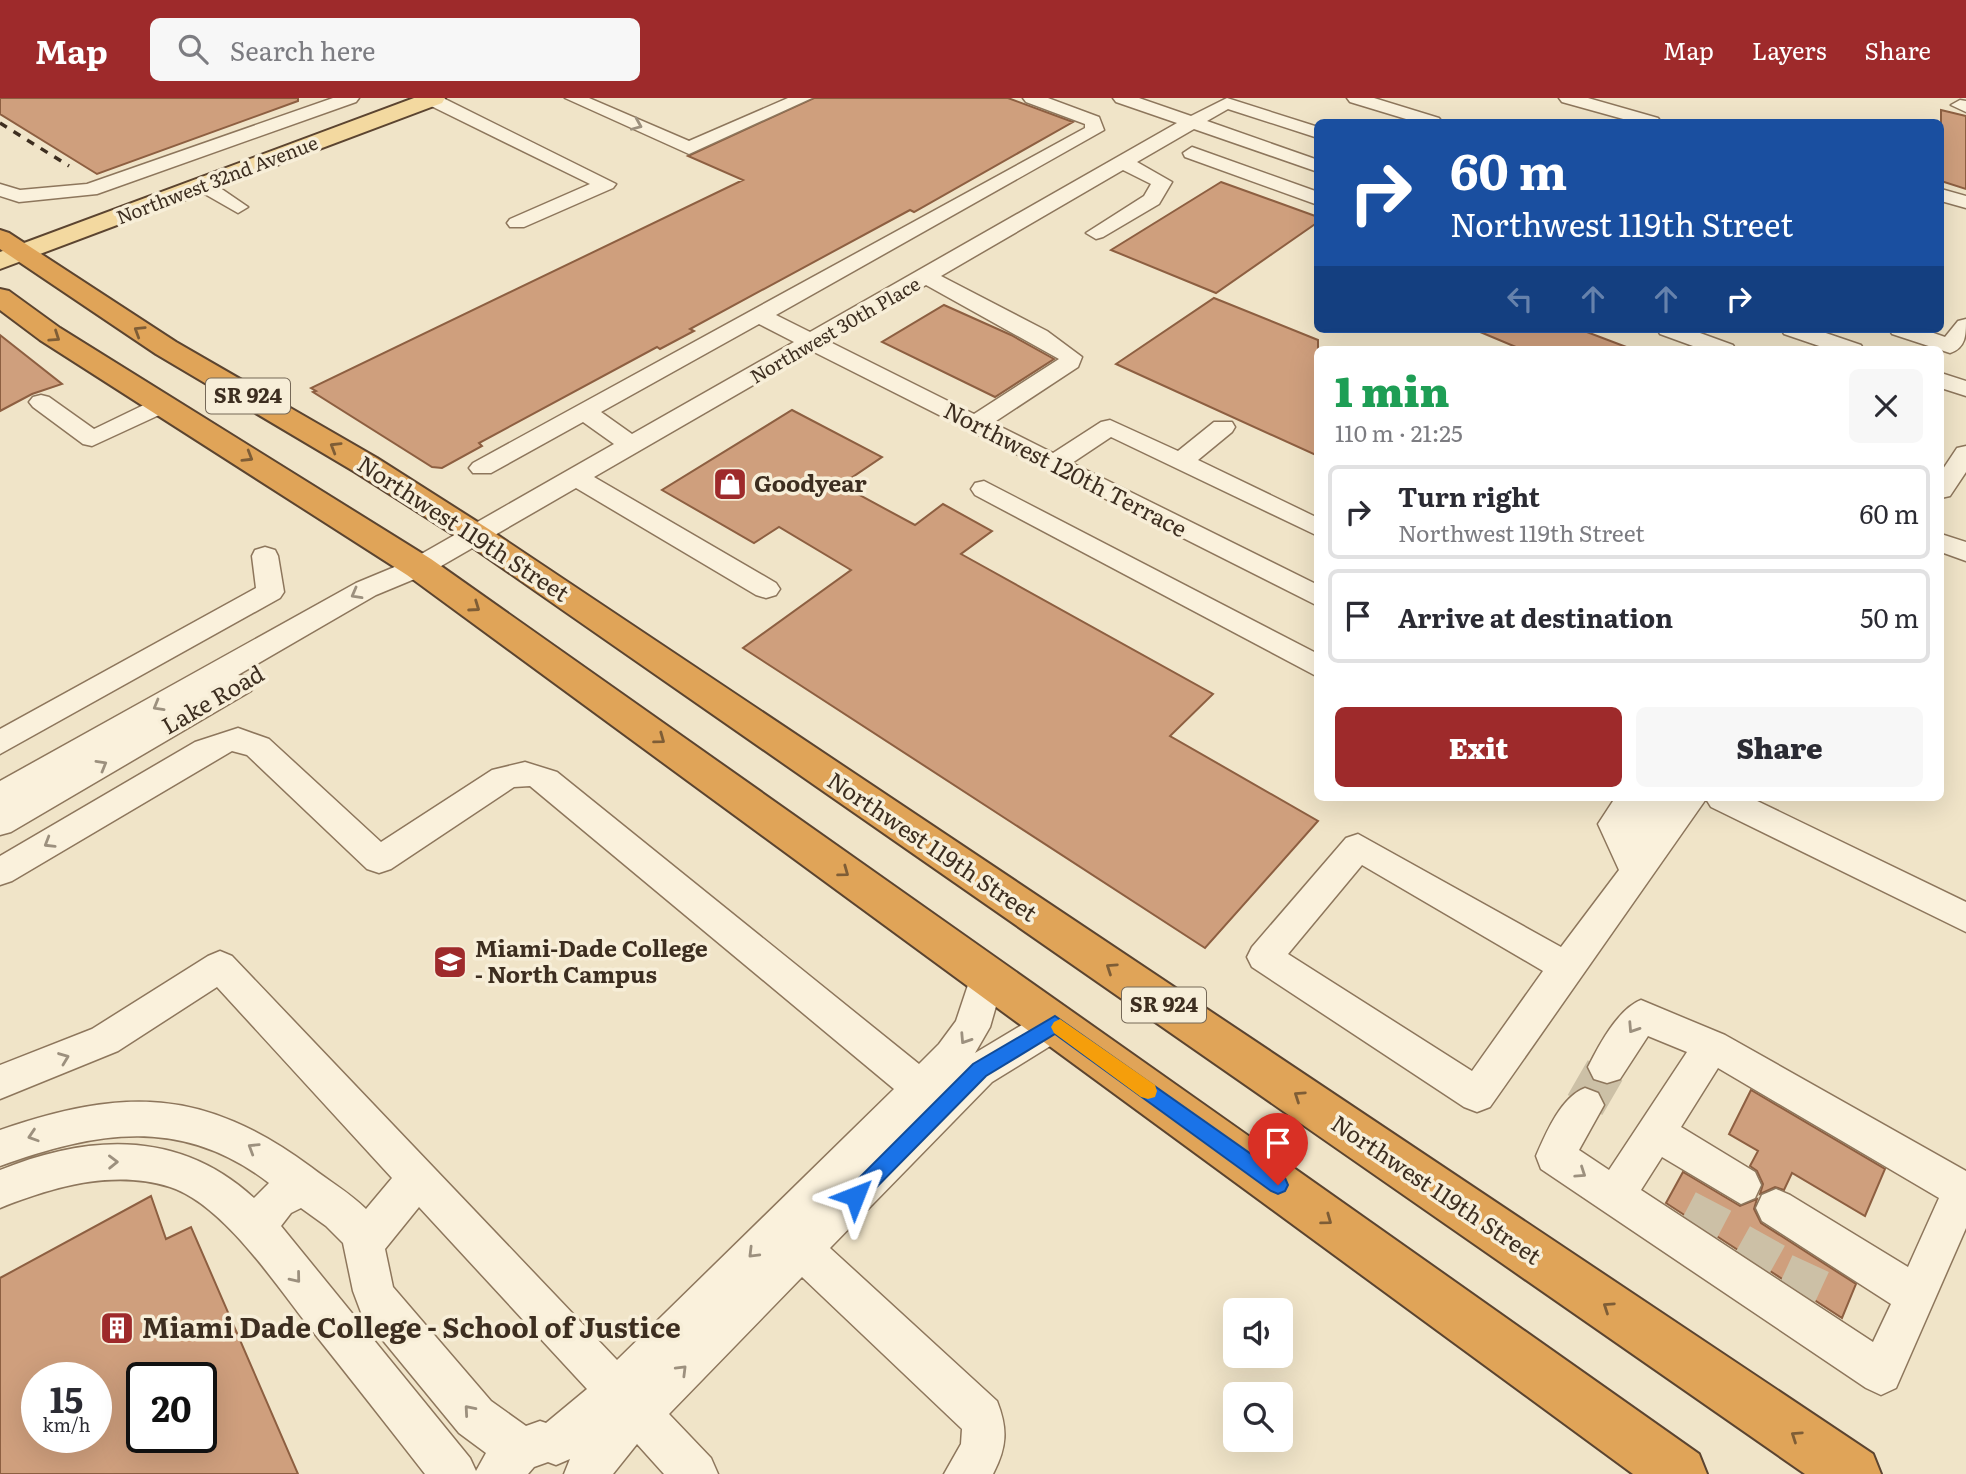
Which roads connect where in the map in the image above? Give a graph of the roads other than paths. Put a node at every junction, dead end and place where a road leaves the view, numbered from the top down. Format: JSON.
{"nodes":[{"id":1,"x":350,"y":98,"type":"edge"},
{"id":2,"x":397,"y":98,"type":"edge"},
{"id":3,"x":432,"y":98,"type":"edge"},
{"id":4,"x":574,"y":98,"type":"edge"},
{"id":5,"x":803,"y":98,"type":"edge"},
{"id":6,"x":1031,"y":98,"type":"edge"},
{"id":7,"x":1122,"y":98,"type":"edge"},
{"id":8,"x":1356,"y":98,"type":"edge"},
{"id":9,"x":1568,"y":98,"type":"edge"},
{"id":10,"x":1224,"y":100,"type":"edge"},
{"id":11,"x":1287,"y":104,"type":"dead end"},
{"id":12,"x":1267,"y":116,"type":"junction"},
{"id":13,"x":1423,"y":119,"type":"edge"},
{"id":14,"x":1642,"y":119,"type":"edge"},
{"id":15,"x":1192,"y":122,"type":"junction"},
{"id":16,"x":1314,"y":132,"type":"edge"},
{"id":17,"x":1192,"y":153,"type":"dead end"},
{"id":18,"x":1050,"y":156,"type":"junction"},
{"id":19,"x":1123,"y":163,"type":"junction"},
{"id":20,"x":1314,"y":165,"type":"edge"},
{"id":21,"x":1101,"y":176,"type":"junction"},
{"id":22,"x":203,"y":185,"type":"junction"},
{"id":23,"x":0,"y":190,"type":"edge"},
{"id":24,"x":1944,"y":196,"type":"edge"},
{"id":25,"x":1314,"y":198,"type":"edge"},
{"id":26,"x":1966,"y":202,"type":"edge"},
{"id":27,"x":238,"y":207,"type":"dead end"},
{"id":28,"x":517,"y":223,"type":"dead end"},
{"id":29,"x":1096,"y":233,"type":"dead end"},
{"id":30,"x":6,"y":248,"type":"edge"},
{"id":31,"x":928,"y":276,"type":"junction"},
{"id":32,"x":0,"y":297,"type":"edge"},
{"id":33,"x":760,"y":316,"type":"junction"},
{"id":34,"x":1966,"y":326,"type":"edge"},
{"id":35,"x":1679,"y":333,"type":"edge"},
{"id":36,"x":1912,"y":333,"type":"edge"},
{"id":37,"x":1797,"y":338,"type":"edge"},
{"id":38,"x":812,"y":344,"type":"junction"},
{"id":39,"x":1714,"y":346,"type":"edge"},
{"id":40,"x":1834,"y":346,"type":"edge"},
{"id":41,"x":1944,"y":381,"type":"edge"},
{"id":42,"x":1966,"y":389,"type":"edge"},
{"id":43,"x":41,"y":401,"type":"dead end"},
{"id":44,"x":162,"y":405,"type":"junction"},
{"id":45,"x":585,"y":412,"type":"junction"},
{"id":46,"x":974,"y":425,"type":"junction"},
{"id":47,"x":1223,"y":427,"type":"dead end"},
{"id":48,"x":633,"y":446,"type":"junction"},
{"id":49,"x":1966,"y":453,"type":"edge"},
{"id":50,"x":1181,"y":461,"type":"junction"},
{"id":51,"x":1053,"y":464,"type":"junction"},
{"id":52,"x":482,"y":468,"type":"dead end"},
{"id":53,"x":577,"y":478,"type":"junction"},
{"id":54,"x":1944,"y":486,"type":"edge"},
{"id":55,"x":984,"y":489,"type":"dead end"},
{"id":56,"x":1314,"y":526,"type":"edge"},
{"id":57,"x":476,"y":535,"type":"junction"},
{"id":58,"x":1944,"y":543,"type":"edge"},
{"id":59,"x":1966,"y":552,"type":"edge"},
{"id":60,"x":265,"y":556,"type":"dead end"},
{"id":61,"x":419,"y":567,"type":"junction"},
{"id":62,"x":766,"y":589,"type":"dead end"},
{"id":63,"x":1314,"y":595,"type":"edge"},
{"id":64,"x":1314,"y":665,"type":"edge"},
{"id":65,"x":0,"y":743,"type":"edge"},
{"id":66,"x":47,"y":783,"type":"junction"},
{"id":67,"x":0,"y":796,"type":"edge"},
{"id":68,"x":1631,"y":801,"type":"edge"},
{"id":69,"x":1660,"y":801,"type":"edge"},
{"id":70,"x":1689,"y":801,"type":"edge"},
{"id":71,"x":1732,"y":801,"type":"edge"},
{"id":72,"x":86,"y":821,"type":"junction"},
{"id":73,"x":0,"y":823,"type":"edge"},
{"id":74,"x":1636,"y":871,"type":"junction"},
{"id":75,"x":0,"y":872,"type":"edge"},
{"id":76,"x":1966,"y":918,"type":"edge"},
{"id":77,"x":1566,"y":967,"type":"junction"},
{"id":78,"x":987,"y":975,"type":"junction"},
{"id":79,"x":1055,"y":1024,"type":"junction"},
{"id":80,"x":1712,"y":1046,"type":"junction"},
{"id":81,"x":1607,"y":1067,"type":"tunnel mouth"},
{"id":82,"x":0,"y":1082,"type":"edge"},
{"id":83,"x":920,"y":1088,"type":"junction"},
{"id":84,"x":1585,"y":1105,"type":"tunnel mouth"},
{"id":85,"x":1656,"y":1132,"type":"junction"},
{"id":86,"x":0,"y":1148,"type":"edge"},
{"id":87,"x":418,"y":1175,"type":"junction"},
{"id":88,"x":1729,"y":1184,"type":"dead end"},
{"id":89,"x":304,"y":1186,"type":"junction"},
{"id":90,"x":0,"y":1189,"type":"edge"},
{"id":91,"x":1615,"y":1196,"type":"junction"},
{"id":92,"x":1776,"y":1214,"type":"dead end"},
{"id":93,"x":1958,"y":1221,"type":"edge"},
{"id":94,"x":254,"y":1229,"type":"junction"},
{"id":95,"x":353,"y":1229,"type":"junction"},
{"id":96,"x":796,"y":1244,"type":"junction"},
{"id":97,"x":1915,"y":1295,"type":"junction"},
{"id":98,"x":627,"y":1402,"type":"junction"},
{"id":99,"x":550,"y":1463,"type":"edge"},
{"id":100,"x":454,"y":1474,"type":"edge"},
{"id":101,"x":695,"y":1474,"type":"edge"},
{"id":102,"x":967,"y":1474,"type":"edge"},
{"id":103,"x":1679,"y":1474,"type":"edge"},
{"id":104,"x":1853,"y":1474,"type":"edge"}],
"edges":[{"from":1,"to":23,"type":"street"},
{"from":2,"to":30,"type":"main road","name":"Northwest 32nd Avenue"},
{"from":3,"to":22,"type":"main road","name":"Northwest 32nd Avenue"},
{"from":3,"to":28,"type":"street"},
{"from":4,"to":5,"type":"street","one_way":true},
{"from":6,"to":18,"type":"street"},
{"from":7,"to":15,"type":"street"},
{"from":8,"to":13,"type":"street"},
{"from":9,"to":14,"type":"street"},
{"from":10,"to":12,"type":"street"},
{"from":10,"to":15,"type":"street","name":"Northwest 30th Place"},
{"from":11,"to":12,"type":"street"},
{"from":12,"to":16,"type":"street"},
{"from":15,"to":19,"type":"street","name":"Northwest 30th Place"},
{"from":15,"to":20,"type":"street"},
{"from":17,"to":25,"type":"street"},
{"from":18,"to":21,"type":"street"},
{"from":18,"to":33,"type":"street"},
{"from":19,"to":21,"type":"street","name":"Northwest 30th Place"},
{"from":19,"to":29,"type":"street"},
{"from":21,"to":31,"type":"street","name":"Northwest 30th Place"},
{"from":22,"to":27,"type":"street"},
{"from":22,"to":30,"type":"main road","name":"Northwest 32nd Avenue"},
{"from":24,"to":26,"type":"street"},
{"from":57,"to":30,"type":"highway","name":"Northwest 119th Street","number":"SR 924","one_way":true},
{"from":31,"to":38,"type":"street","name":"Northwest 30th Place"},
{"from":31,"to":46,"type":"street"},
{"from":32,"to":44,"type":"highway","number":"SR 924","one_way":true},
{"from":33,"to":38,"type":"street","name":"Northwest 120th Terrace"},
{"from":33,"to":45,"type":"street"},
{"from":34,"to":36,"type":"street"},
{"from":35,"to":39,"type":"street"},
{"from":37,"to":40,"type":"street"},
{"from":38,"to":46,"type":"street","name":"Northwest 120th Terrace"},
{"from":38,"to":48,"type":"street","name":"Northwest 30th Place"},
{"from":41,"to":42,"type":"street"},
{"from":43,"to":44,"type":"street"},
{"from":44,"to":61,"type":"highway","number":"SR 924","one_way":true},
{"from":45,"to":48,"type":"street"},
{"from":45,"to":52,"type":"street"},
{"from":46,"to":51,"type":"street","name":"Northwest 120th Terrace"},
{"from":47,"to":50,"type":"street"},
{"from":48,"to":53,"type":"street","name":"Northwest 30th Place"},
{"from":49,"to":54,"type":"street"},
{"from":50,"to":51,"type":"street"},
{"from":50,"to":56,"type":"street"},
{"from":51,"to":63,"type":"street","name":"Northwest 120th Terrace"},
{"from":53,"to":57,"type":"street","name":"Northwest 30th Place"},
{"from":53,"to":62,"type":"street"},
{"from":55,"to":64,"type":"street"},
{"from":57,"to":61,"type":"street","name":"Lake Road"},
{"from":104,"to":57,"type":"highway","name":"Northwest 119th Street","number":"SR 924","one_way":true},
{"from":58,"to":59,"type":"street"},
{"from":60,"to":65,"type":"street"},
{"from":61,"to":66,"type":"street","name":"Lake Road"},
{"from":61,"to":78,"type":"highway","number":"SR 924","one_way":true},
{"from":66,"to":67,"type":"street","name":"Lake Road"},
{"from":66,"to":72,"type":"street"},
{"from":66,"to":73,"type":"street","name":"Lake Road"},
{"from":68,"to":74,"type":"street"},
{"from":69,"to":74,"type":"street"},
{"from":70,"to":74,"type":"street"},
{"from":71,"to":76,"type":"street"},
{"from":72,"to":75,"type":"street","one_way":true},
{"from":72,"to":83,"type":"street"},
{"from":74,"to":77,"type":"street"},
{"from":77,"to":77,"type":"street"},
{"from":78,"to":79,"type":"highway","number":"SR 924"},
{"from":78,"to":83,"type":"street","one_way":true},
{"from":79,"to":96,"type":"street"},
{"from":79,"to":103,"type":"highway","number":"SR 924","one_way":true},
{"from":80,"to":81,"type":"street","one_way":true},
{"from":80,"to":85,"type":"street"},
{"from":80,"to":93,"type":"street"},
{"from":82,"to":87,"type":"street","one_way":true},
{"from":83,"to":98,"type":"street","one_way":true},
{"from":84,"to":91,"type":"street","one_way":true},
{"from":85,"to":88,"type":"street"},
{"from":85,"to":91,"type":"street"},
{"from":89,"to":86,"type":"street","one_way":true},
{"from":87,"to":95,"type":"street"},
{"from":87,"to":98,"type":"street"},
{"from":89,"to":94,"type":"street"},
{"from":89,"to":95,"type":"street"},
{"from":90,"to":94,"type":"street","one_way":true},
{"from":91,"to":97,"type":"street"},
{"from":92,"to":97,"type":"street"},
{"from":93,"to":97,"type":"street"},
{"from":94,"to":100,"type":"street","one_way":true},
{"from":99,"to":95,"type":"street","one_way":true},
{"from":98,"to":96,"type":"street","one_way":true},
{"from":96,"to":102,"type":"street"},
{"from":98,"to":99,"type":"street"},
{"from":98,"to":101,"type":"street"}]}
